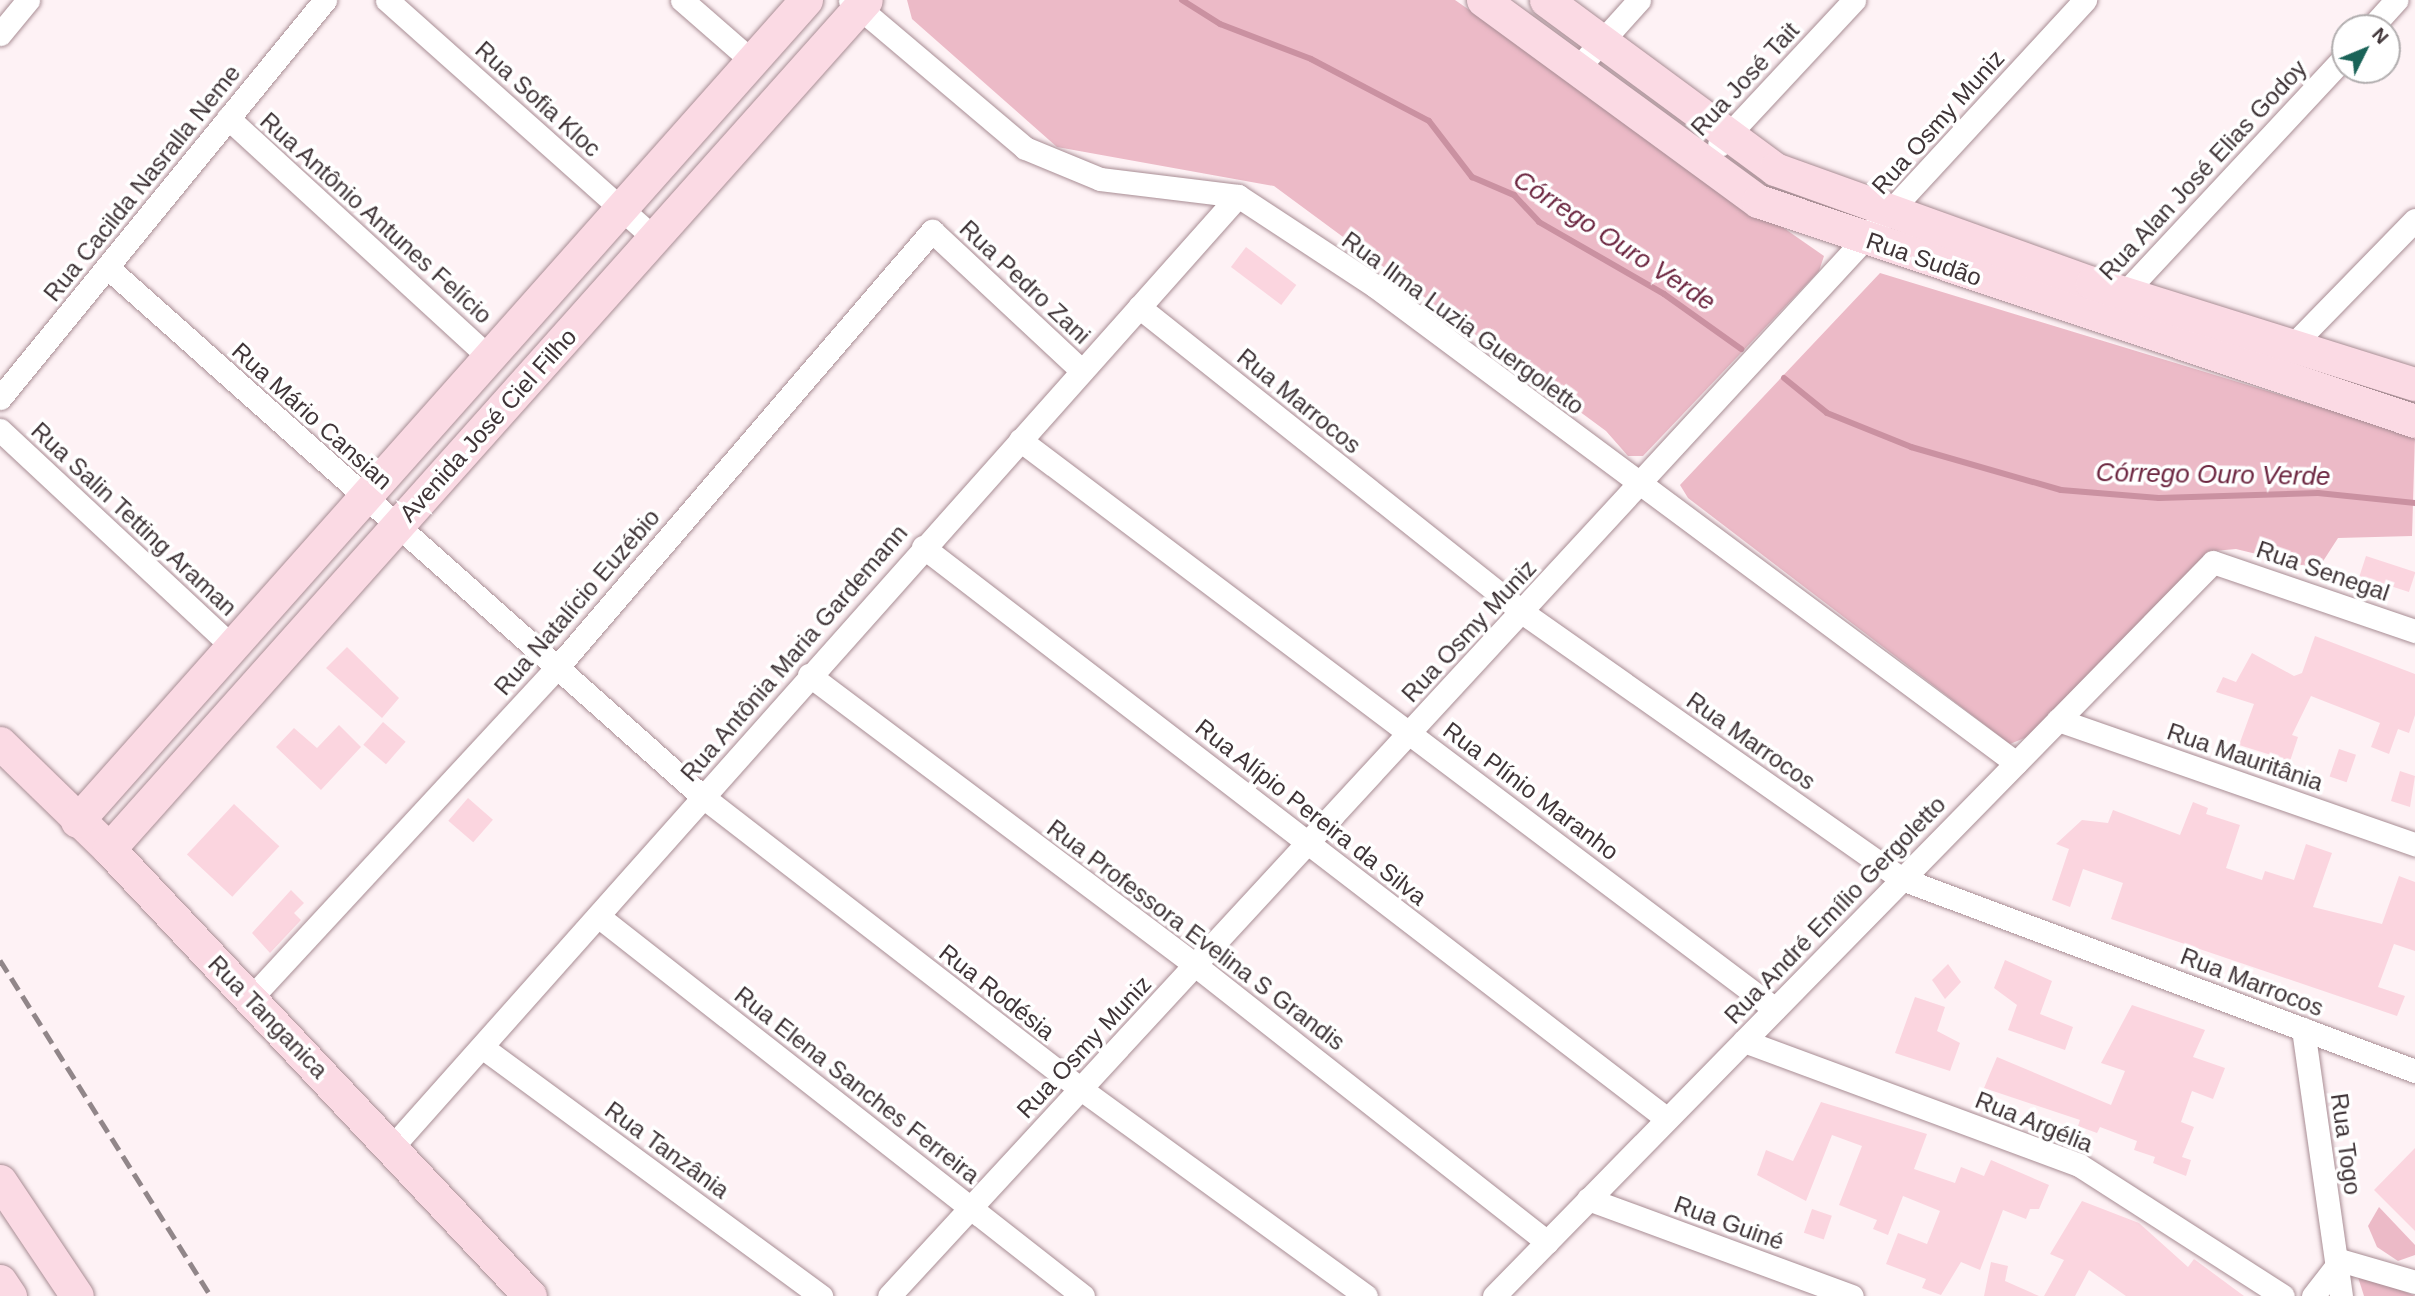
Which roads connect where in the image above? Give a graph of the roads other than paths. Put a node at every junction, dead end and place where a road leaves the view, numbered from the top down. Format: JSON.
{"nodes":[{"id":1,"x":28,"y":0,"type":"edge"},
{"id":2,"x":325,"y":0,"type":"edge"},
{"id":3,"x":387,"y":0,"type":"edge"},
{"id":4,"x":682,"y":0,"type":"edge"},
{"id":5,"x":806,"y":0,"type":"edge"},
{"id":6,"x":1483,"y":0,"type":"edge"},
{"id":7,"x":1546,"y":0,"type":"edge"},
{"id":8,"x":1639,"y":0,"type":"edge"},
{"id":9,"x":1854,"y":0,"type":"edge"},
{"id":10,"x":2085,"y":0,"type":"edge"},
{"id":11,"x":2396,"y":0,"type":"edge"},
{"id":12,"x":858,"y":3,"type":"edge"},
{"id":13,"x":2384,"y":14,"type":"edge"},
{"id":14,"x":0,"y":34,"type":"edge"},
{"id":15,"x":1601,"y":42,"type":"junction"},
{"id":16,"x":752,"y":61,"type":"junction"},
{"id":17,"x":1576,"y":70,"type":"junction"},
{"id":18,"x":2331,"y":71,"type":"edge"},
{"id":19,"x":228,"y":118,"type":"junction"},
{"id":20,"x":1727,"y":136,"type":"junction"},
{"id":21,"x":1703,"y":162,"type":"junction"},
{"id":22,"x":1238,"y":196,"type":"junction"},
{"id":23,"x":621,"y":208,"type":"junction"},
{"id":24,"x":1892,"y":212,"type":"junction"},
{"id":25,"x":2415,"y":220,"type":"edge"},
{"id":26,"x":932,"y":231,"type":"joint"},
{"id":27,"x":654,"y":238,"type":"junction"},
{"id":28,"x":1866,"y":239,"type":"junction"},
{"id":29,"x":107,"y":267,"type":"junction"},
{"id":30,"x":2126,"y":294,"type":"junction"},
{"id":31,"x":1139,"y":307,"type":"junction"},
{"id":32,"x":2098,"y":319,"type":"junction"},
{"id":33,"x":2292,"y":346,"type":"junction"},
{"id":34,"x":489,"y":357,"type":"junction"},
{"id":35,"x":1082,"y":371,"type":"junction"},
{"id":36,"x":2263,"y":375,"type":"junction"},
{"id":37,"x":2415,"y":384,"type":"edge"},
{"id":38,"x":0,"y":398,"type":"edge"},
{"id":39,"x":2415,"y":421,"type":"edge"},
{"id":40,"x":0,"y":430,"type":"edge"},
{"id":41,"x":1020,"y":440,"type":"junction"},
{"id":42,"x":1638,"y":486,"type":"junction"},
{"id":43,"x":364,"y":498,"type":"junction"},
{"id":44,"x":397,"y":528,"type":"junction"},
{"id":45,"x":923,"y":547,"type":"junction"},
{"id":46,"x":2213,"y":562,"type":"joint"},
{"id":47,"x":1522,"y":612,"type":"junction"},
{"id":48,"x":2415,"y":631,"type":"edge"},
{"id":49,"x":232,"y":646,"type":"junction"},
{"id":50,"x":555,"y":670,"type":"junction"},
{"id":51,"x":808,"y":675,"type":"junction"},
{"id":52,"x":2058,"y":720,"type":"junction"},
{"id":53,"x":1410,"y":733,"type":"junction"},
{"id":54,"x":0,"y":743,"type":"edge"},
{"id":55,"x":2016,"y":763,"type":"junction"},
{"id":56,"x":703,"y":797,"type":"junction"},
{"id":57,"x":77,"y":821,"type":"junction"},
{"id":58,"x":1308,"y":843,"type":"junction"},
{"id":59,"x":2415,"y":844,"type":"edge"},
{"id":60,"x":109,"y":849,"type":"junction"},
{"id":61,"x":1902,"y":879,"type":"junction"},
{"id":62,"x":598,"y":916,"type":"junction"},
{"id":63,"x":1195,"y":965,"type":"junction"},
{"id":64,"x":250,"y":999,"type":"junction"},
{"id":65,"x":1775,"y":1009,"type":"junction"},
{"id":66,"x":2302,"y":1028,"type":"junction"},
{"id":67,"x":1744,"y":1041,"type":"junction"},
{"id":68,"x":482,"y":1047,"type":"junction"},
{"id":69,"x":2415,"y":1071,"type":"edge"},
{"id":70,"x":1080,"y":1089,"type":"junction"},
{"id":71,"x":1667,"y":1119,"type":"junction"},
{"id":72,"x":392,"y":1147,"type":"junction"},
{"id":73,"x":0,"y":1181,"type":"edge"},
{"id":74,"x":1588,"y":1199,"type":"junction"},
{"id":75,"x":971,"y":1207,"type":"junction"},
{"id":76,"x":1547,"y":1241,"type":"junction"},
{"id":77,"x":2336,"y":1263,"type":"junction"},
{"id":78,"x":0,"y":1281,"type":"edge"},
{"id":79,"x":2415,"y":1282,"type":"edge"},
{"id":80,"x":10,"y":1296,"type":"edge"},
{"id":81,"x":76,"y":1296,"type":"edge"},
{"id":82,"x":530,"y":1296,"type":"edge"},
{"id":83,"x":821,"y":1296,"type":"edge"},
{"id":84,"x":889,"y":1296,"type":"edge"},
{"id":85,"x":1083,"y":1296,"type":"edge"},
{"id":86,"x":1366,"y":1296,"type":"edge"},
{"id":87,"x":1493,"y":1296,"type":"edge"},
{"id":88,"x":1852,"y":1296,"type":"edge"},
{"id":89,"x":2283,"y":1296,"type":"edge"},
{"id":90,"x":2314,"y":1296,"type":"edge"},
{"id":91,"x":2341,"y":1296,"type":"edge"}],
"edges":[{"from":1,"to":14,"type":"street"},
{"from":2,"to":19,"type":"street","name":"Rua Cacilda Nasralla Neme"},
{"from":3,"to":23,"type":"street","name":"Rua Sofia Kloc"},
{"from":4,"to":16,"type":"street"},
{"from":5,"to":16,"type":"street","name":"Avenida José Ciel Filho"},
{"from":6,"to":17,"type":"street","name":"Rua Sudão"},
{"from":7,"to":15,"type":"street","name":"Rua Sudão"},
{"from":8,"to":15,"type":"street"},
{"from":9,"to":20,"type":"street","name":"Rua José Tait"},
{"from":10,"to":24,"type":"street","name":"Rua Osmy Muniz"},
{"from":11,"to":13,"type":"street"},
{"from":12,"to":22,"type":"street","name":"Rua Ilma Luzia Guergoletto"},
{"from":12,"to":27,"type":"street","name":"Avenida José Ciel Filho"},
{"from":15,"to":17,"type":"street"},
{"from":15,"to":20,"type":"street","name":"Rua Sudão"},
{"from":16,"to":23,"type":"street","name":"Avenida José Ciel Filho"},
{"from":17,"to":21,"type":"street","name":"Rua Sudão"},
{"from":18,"to":30,"type":"street","name":"Rua Alan José Elias Godoy"},
{"from":19,"to":29,"type":"street","name":"Rua Cacilda Nasralla Neme"},
{"from":19,"to":34,"type":"street","name":"Rua Antônio Antunes Felício"},
{"from":20,"to":21,"type":"street","name":"Rua José Tait"},
{"from":20,"to":24,"type":"street","name":"Rua Sudão"},
{"from":21,"to":28,"type":"street","name":"Rua Sudão"},
{"from":22,"to":31,"type":"street","name":"Rua Antônia Maria Gardemann"},
{"from":22,"to":42,"type":"street","name":"Rua Ilma Luzia Guergoletto"},
{"from":23,"to":27,"type":"street","name":"Rua Sofia Kloc"},
{"from":23,"to":34,"type":"street","name":"Avenida José Ciel Filho"},
{"from":24,"to":28,"type":"street","name":"Rua Osmy Muniz"},
{"from":24,"to":30,"type":"street","name":"Rua Sudão"},
{"from":25,"to":33,"type":"street"},
{"from":26,"to":35,"type":"street","name":"Rua Pedro Zani"},
{"from":26,"to":50,"type":"street","name":"Rua Natalício Euzébio"},
{"from":27,"to":44,"type":"street","name":"Avenida José Ciel Filho"},
{"from":28,"to":32,"type":"street","name":"Rua Sudão"},
{"from":28,"to":42,"type":"street","name":"Rua Osmy Muniz"},
{"from":29,"to":38,"type":"street","name":"Rua Cacilda Nasralla Neme"},
{"from":29,"to":43,"type":"street","name":"Rua Mário Cansian"},
{"from":30,"to":32,"type":"street","name":"Rua Alan José Elias Godoy"},
{"from":30,"to":33,"type":"street","name":"Rua Sudão"},
{"from":31,"to":35,"type":"street","name":"Rua Antônia Maria Gardemann"},
{"from":31,"to":47,"type":"street","name":"Rua Marrocos"},
{"from":32,"to":36,"type":"street","name":"Rua Sudão"},
{"from":33,"to":36,"type":"street"},
{"from":33,"to":37,"type":"street","name":"Rua Sudão"},
{"from":34,"to":43,"type":"street","name":"Avenida José Ciel Filho"},
{"from":35,"to":41,"type":"street","name":"Rua Antônia Maria Gardemann"},
{"from":36,"to":39,"type":"street","name":"Rua Sudão"},
{"from":40,"to":49,"type":"street","name":"Rua Salin Tetting Araman"},
{"from":41,"to":45,"type":"street","name":"Rua Antônia Maria Gardemann"},
{"from":41,"to":53,"type":"street","name":"Rua Plínio Maranho"},
{"from":42,"to":47,"type":"street","name":"Rua Osmy Muniz"},
{"from":42,"to":55,"type":"street","name":"Rua Ilma Luzia Guergoletto"},
{"from":43,"to":44,"type":"street","name":"Rua Mário Cansian"},
{"from":43,"to":49,"type":"street","name":"Avenida José Ciel Filho"},
{"from":44,"to":50,"type":"street","name":"Rua Mário Cansian"},
{"from":44,"to":60,"type":"street","name":"Avenida José Ciel Filho"},
{"from":45,"to":51,"type":"street","name":"Rua Antônia Maria Gardemann"},
{"from":45,"to":58,"type":"street","name":"Rua Alípio Pereira da Silva"},
{"from":46,"to":48,"type":"street","name":"Rua Senegal"},
{"from":46,"to":52,"type":"street","name":"Rua André Emílio Gergoletto"},
{"from":47,"to":53,"type":"street","name":"Rua Osmy Muniz"},
{"from":47,"to":61,"type":"street","name":"Rua Marrocos"},
{"from":49,"to":57,"type":"street","name":"Avenida José Ciel Filho"},
{"from":50,"to":56,"type":"street","name":"Rua Mário Cansian"},
{"from":50,"to":64,"type":"street","name":"Rua Natalício Euzébio"},
{"from":51,"to":56,"type":"street","name":"Rua Antônia Maria Gardemann"},
{"from":51,"to":63,"type":"street","name":"Rua Professora Evelina S Grandis"},
{"from":52,"to":55,"type":"street","name":"Rua André Emílio Gergoletto"},
{"from":52,"to":59,"type":"street","name":"Rua Mauritânia"},
{"from":53,"to":58,"type":"street","name":"Rua Osmy Muniz"},
{"from":53,"to":65,"type":"street","name":"Rua Plínio Maranho"},
{"from":54,"to":57,"type":"street","name":"Rua Tanganica"},
{"from":55,"to":61,"type":"street","name":"Rua André Emílio Gergoletto"},
{"from":56,"to":62,"type":"street","name":"Rua Antônia Maria Gardemann"},
{"from":56,"to":70,"type":"street","name":"Rua Rodésia"},
{"from":57,"to":60,"type":"street","name":"Rua Tanganica"},
{"from":58,"to":63,"type":"street","name":"Rua Osmy Muniz"},
{"from":58,"to":71,"type":"street","name":"Rua Alípio Pereira da Silva"},
{"from":60,"to":64,"type":"street","name":"Rua Tanganica"},
{"from":61,"to":65,"type":"street","name":"Rua André Emílio Gergoletto"},
{"from":61,"to":66,"type":"street","name":"Rua Marrocos"},
{"from":62,"to":68,"type":"street","name":"Rua Antônia Maria Gardemann"},
{"from":62,"to":75,"type":"street","name":"Rua Elena Sanches Ferreira"},
{"from":63,"to":70,"type":"street","name":"Rua Osmy Muniz"},
{"from":63,"to":76,"type":"street","name":"Rua Professora Evelina S Grandis"},
{"from":64,"to":72,"type":"street","name":"Rua Tanganica"},
{"from":65,"to":67,"type":"street","name":"Rua André Emílio Gergoletto"},
{"from":66,"to":69,"type":"street","name":"Rua Marrocos"},
{"from":66,"to":77,"type":"street","name":"Rua Togo"},
{"from":67,"to":71,"type":"street","name":"Rua André Emílio Gergoletto"},
{"from":67,"to":89,"type":"street","name":"Rua Argélia"},
{"from":68,"to":72,"type":"street","name":"Rua Antônia Maria Gardemann"},
{"from":68,"to":83,"type":"street","name":"Rua Tanzânia"},
{"from":70,"to":75,"type":"street","name":"Rua Osmy Muniz"},
{"from":70,"to":86,"type":"street","name":"Rua Rodésia"},
{"from":71,"to":74,"type":"street","name":"Rua André Emílio Gergoletto"},
{"from":72,"to":82,"type":"street","name":"Rua Tanganica"},
{"from":73,"to":81,"type":"street"},
{"from":74,"to":76,"type":"street","name":"Rua André Emílio Gergoletto"},
{"from":74,"to":88,"type":"street","name":"Rua Guiné"},
{"from":75,"to":84,"type":"street","name":"Rua Osmy Muniz"},
{"from":75,"to":85,"type":"street","name":"Rua Elena Sanches Ferreira"},
{"from":76,"to":87,"type":"street","name":"Rua André Emílio Gergoletto"},
{"from":77,"to":79,"type":"street"},
{"from":77,"to":90,"type":"street"},
{"from":77,"to":91,"type":"street","name":"Rua Togo"},
{"from":78,"to":80,"type":"street"}]}
